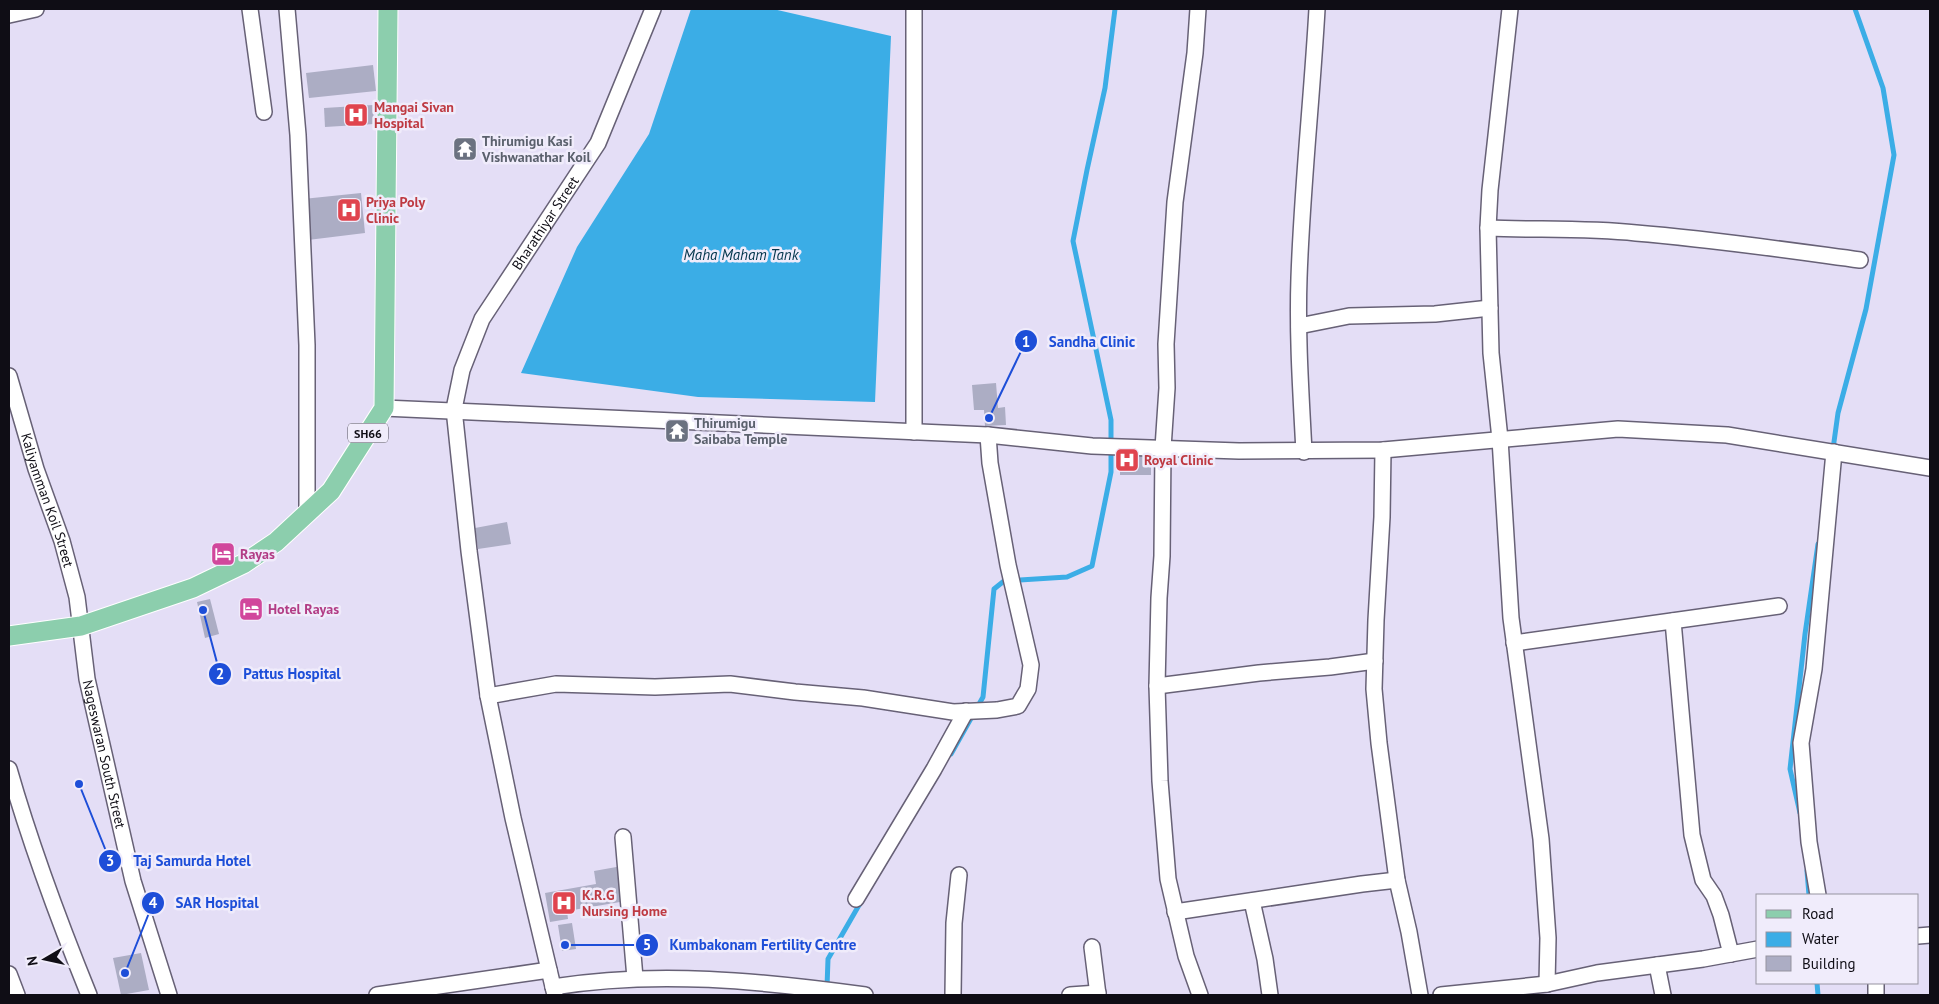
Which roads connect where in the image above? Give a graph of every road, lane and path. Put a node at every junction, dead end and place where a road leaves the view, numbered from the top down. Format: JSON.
{"nodes":[{"id":1,"x":36,"y":9,"type":"edge"},
{"id":2,"x":250,"y":9,"type":"edge"},
{"id":3,"x":287,"y":9,"type":"edge"},
{"id":4,"x":388,"y":9,"type":"edge"},
{"id":5,"x":653,"y":9,"type":"edge"},
{"id":6,"x":914,"y":9,"type":"edge"},
{"id":7,"x":1198,"y":9,"type":"edge"},
{"id":8,"x":1317,"y":9,"type":"edge"},
{"id":9,"x":1510,"y":9,"type":"edge"},
{"id":10,"x":9,"y":15,"type":"edge"},
{"id":11,"x":264,"y":112,"type":"dead end"},
{"id":12,"x":1488,"y":228,"type":"junction"},
{"id":13,"x":1860,"y":260,"type":"dead end"},
{"id":14,"x":1490,"y":308,"type":"junction"},
{"id":15,"x":1299,"y":326,"type":"junction"},
{"id":16,"x":9,"y":376,"type":"edge"},
{"id":17,"x":384,"y":408,"type":"junction"},
{"id":18,"x":454,"y":410,"type":"junction"},
{"id":19,"x":914,"y":432,"type":"junction"},
{"id":20,"x":988,"y":434,"type":"junction"},
{"id":21,"x":1500,"y":439,"type":"junction"},
{"id":22,"x":1163,"y":448,"type":"junction"},
{"id":23,"x":1383,"y":450,"type":"junction"},
{"id":24,"x":1304,"y":452,"type":"junction"},
{"id":25,"x":1834,"y":452,"type":"junction"},
{"id":26,"x":1930,"y":468,"type":"edge"},
{"id":27,"x":307,"y":513,"type":"junction"},
{"id":28,"x":1779,"y":606,"type":"dead end"},
{"id":29,"x":1673,"y":621,"type":"junction"},
{"id":30,"x":81,"y":626,"type":"junction"},
{"id":31,"x":9,"y":636,"type":"edge"},
{"id":32,"x":1514,"y":643,"type":"junction"},
{"id":33,"x":1375,"y":661,"type":"junction"},
{"id":34,"x":1157,"y":686,"type":"junction"},
{"id":35,"x":488,"y":696,"type":"junction"},
{"id":36,"x":960,"y":711,"type":"junction"},
{"id":37,"x":9,"y":769,"type":"edge"},
{"id":38,"x":623,"y":837,"type":"dead end"},
{"id":39,"x":958,"y":876,"type":"dead end"},
{"id":40,"x":1397,"y":880,"type":"junction"},
{"id":41,"x":1818,"y":894,"type":"edge"},
{"id":42,"x":856,"y":899,"type":"dead end"},
{"id":43,"x":1252,"y":902,"type":"junction"},
{"id":44,"x":1175,"y":912,"type":"junction"},
{"id":45,"x":1092,"y":947,"type":"dead end"},
{"id":46,"x":1756,"y":949,"type":"edge"},
{"id":47,"x":1731,"y":954,"type":"junction"},
{"id":48,"x":1657,"y":965,"type":"junction"},
{"id":49,"x":549,"y":970,"type":"junction"},
{"id":50,"x":9,"y":974,"type":"edge"},
{"id":51,"x":635,"y":978,"type":"junction"},
{"id":52,"x":1547,"y":984,"type":"junction"},
{"id":53,"x":554,"y":991,"type":"edge"},
{"id":54,"x":1098,"y":994,"type":"edge"},
{"id":55,"x":17,"y":995,"type":"edge"},
{"id":56,"x":89,"y":995,"type":"edge"},
{"id":57,"x":169,"y":995,"type":"edge"},
{"id":58,"x":377,"y":995,"type":"edge"},
{"id":59,"x":865,"y":995,"type":"edge"},
{"id":60,"x":953,"y":995,"type":"edge"},
{"id":61,"x":1070,"y":995,"type":"edge"},
{"id":62,"x":1200,"y":995,"type":"edge"},
{"id":63,"x":1270,"y":995,"type":"edge"},
{"id":64,"x":1420,"y":995,"type":"edge"},
{"id":65,"x":1441,"y":995,"type":"edge"},
{"id":66,"x":1663,"y":995,"type":"edge"}],
"edges":[{"from":1,"to":10,"type":"street"},
{"from":2,"to":11,"type":"street"},
{"from":3,"to":27,"type":"street"},
{"from":4,"to":17,"type":"main road","number":"SH66"},
{"from":5,"to":18,"type":"street","name":"Bharathiyar Street"},
{"from":6,"to":19,"type":"street"},
{"from":7,"to":22,"type":"street"},
{"from":8,"to":15,"type":"street"},
{"from":9,"to":12,"type":"street"},
{"from":12,"to":13,"type":"street"},
{"from":12,"to":14,"type":"street"},
{"from":14,"to":15,"type":"street"},
{"from":14,"to":21,"type":"street"},
{"from":15,"to":24,"type":"street"},
{"from":16,"to":30,"type":"street","name":"Kaliyamman Koil Street"},
{"from":17,"to":18,"type":"street"},
{"from":17,"to":27,"type":"main road","number":"SH66"},
{"from":18,"to":19,"type":"street"},
{"from":18,"to":35,"type":"street","name":"Bharathiyar Street"},
{"from":19,"to":20,"type":"street"},
{"from":20,"to":22,"type":"street"},
{"from":20,"to":36,"type":"street"},
{"from":21,"to":23,"type":"street"},
{"from":21,"to":25,"type":"street"},
{"from":21,"to":32,"type":"street"},
{"from":22,"to":24,"type":"street"},
{"from":22,"to":34,"type":"street"},
{"from":23,"to":24,"type":"street"},
{"from":23,"to":33,"type":"street"},
{"from":25,"to":26,"type":"street"},
{"from":25,"to":41,"type":"street"},
{"from":27,"to":30,"type":"main road","number":"SH66"},
{"from":28,"to":29,"type":"street"},
{"from":29,"to":32,"type":"street"},
{"from":29,"to":47,"type":"street"},
{"from":30,"to":31,"type":"main road","number":"SH66"},
{"from":30,"to":57,"type":"street","name":"Nageswaran South Street"},
{"from":32,"to":52,"type":"street"},
{"from":33,"to":34,"type":"street"},
{"from":33,"to":40,"type":"street"},
{"from":34,"to":44,"type":"street"},
{"from":35,"to":36,"type":"street"},
{"from":35,"to":49,"type":"street","name":"Bharathiyar Street"},
{"from":36,"to":42,"type":"street"},
{"from":37,"to":56,"type":"street"},
{"from":38,"to":51,"type":"street"},
{"from":39,"to":60,"type":"street"},
{"from":40,"to":43,"type":"street"},
{"from":40,"to":64,"type":"street"},
{"from":43,"to":44,"type":"street"},
{"from":43,"to":63,"type":"street"},
{"from":44,"to":62,"type":"street"},
{"from":45,"to":54,"type":"street"},
{"from":46,"to":47,"type":"street"},
{"from":47,"to":48,"type":"street"},
{"from":48,"to":52,"type":"street"},
{"from":48,"to":66,"type":"street"},
{"from":49,"to":53,"type":"street","name":"Bharathiyar Street"},
{"from":49,"to":58,"type":"street"},
{"from":50,"to":55,"type":"street"},
{"from":51,"to":53,"type":"street"},
{"from":51,"to":59,"type":"street"},
{"from":52,"to":65,"type":"street"},
{"from":54,"to":61,"type":"street"}]}
